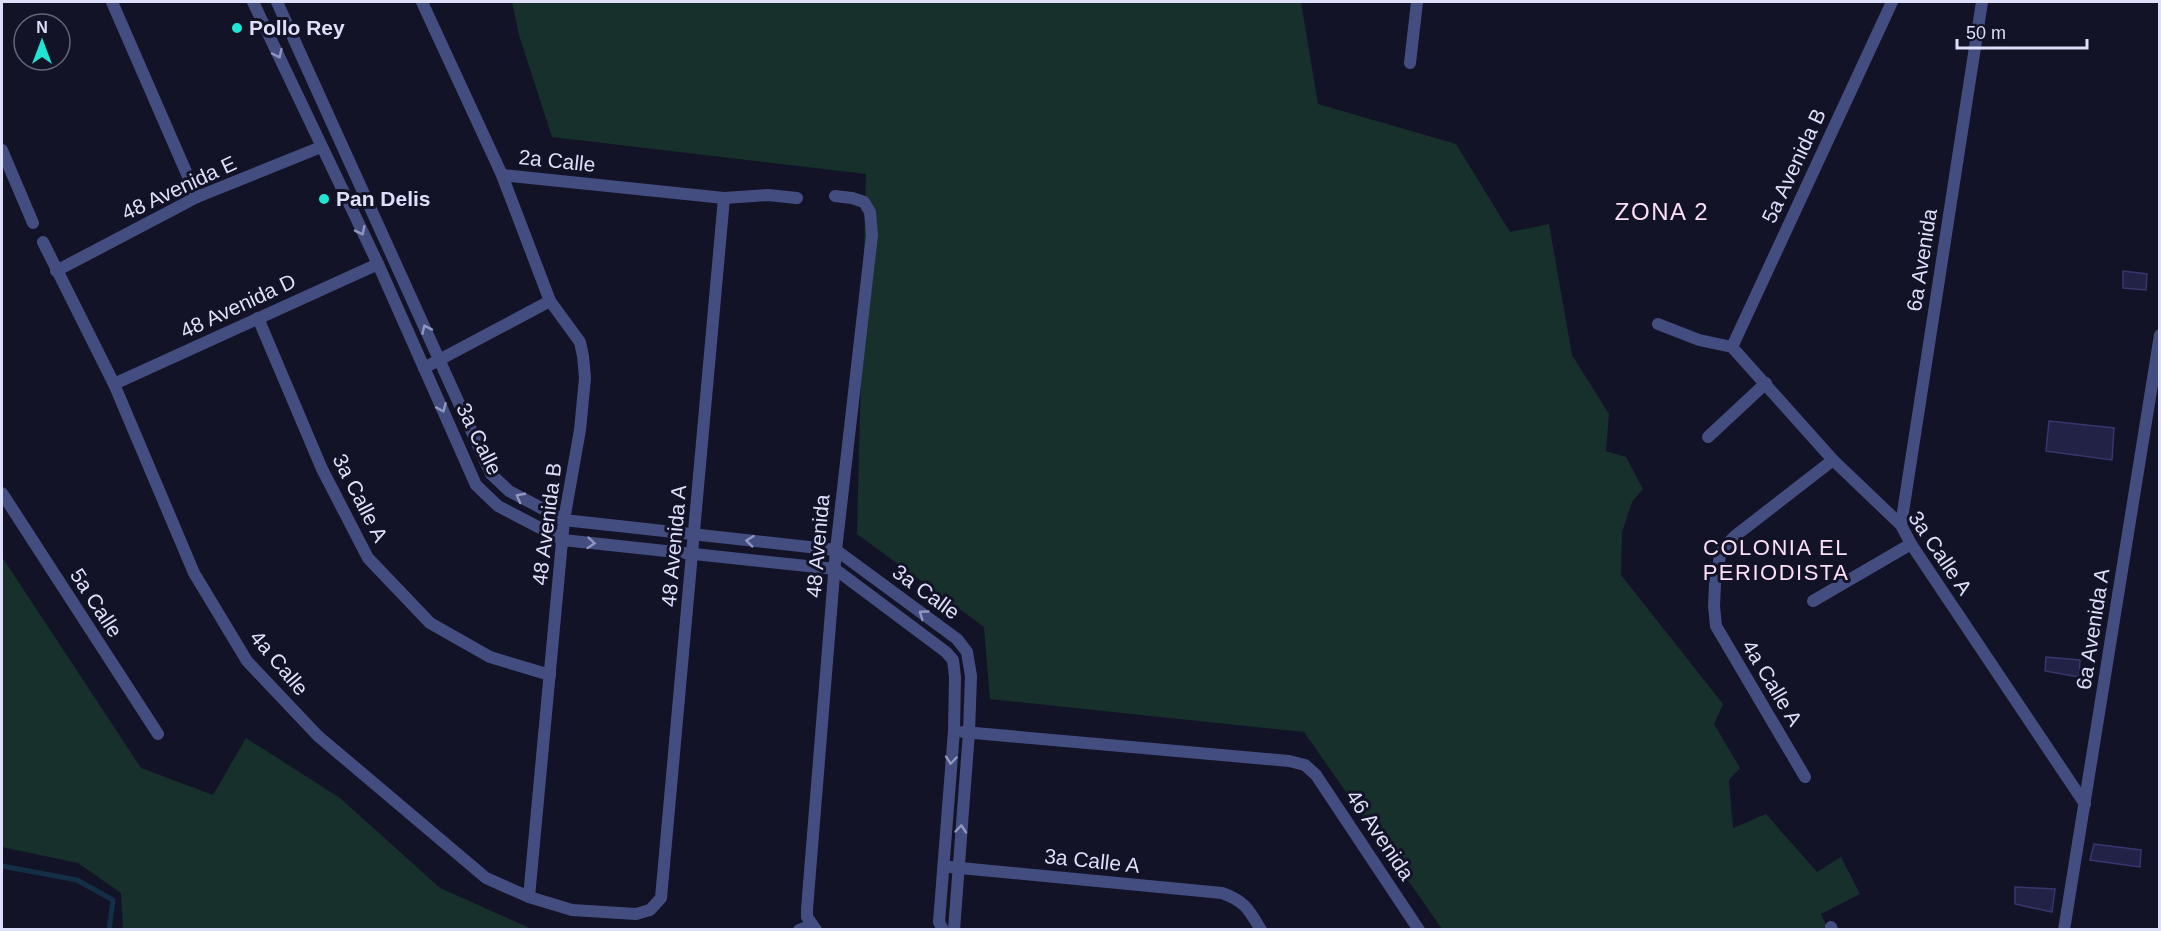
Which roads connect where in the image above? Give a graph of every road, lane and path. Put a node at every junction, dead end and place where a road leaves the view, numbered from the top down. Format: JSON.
{"nodes":[{"id":1,"x":111,"y":2,"type":"edge"},
{"id":2,"x":253,"y":2,"type":"edge"},
{"id":3,"x":277,"y":2,"type":"edge"},
{"id":4,"x":422,"y":2,"type":"edge"},
{"id":5,"x":1417,"y":2,"type":"edge"},
{"id":6,"x":1892,"y":2,"type":"edge"},
{"id":7,"x":1982,"y":2,"type":"edge"},
{"id":8,"x":1410,"y":63,"type":"dead end"},
{"id":9,"x":321,"y":147,"type":"junction"},
{"id":10,"x":2,"y":150,"type":"edge"},
{"id":11,"x":502,"y":175,"type":"junction"},
{"id":12,"x":835,"y":196,"type":"dead end"},
{"id":13,"x":197,"y":197,"type":"junction"},
{"id":14,"x":724,"y":198,"type":"junction"},
{"id":15,"x":797,"y":198,"type":"dead end"},
{"id":16,"x":33,"y":224,"type":"dead end"},
{"id":17,"x":44,"y":242,"type":"dead end"},
{"id":18,"x":378,"y":264,"type":"junction"},
{"id":19,"x":56,"y":271,"type":"junction"},
{"id":20,"x":550,"y":301,"type":"junction"},
{"id":21,"x":258,"y":318,"type":"junction"},
{"id":22,"x":1658,"y":324,"type":"dead end"},
{"id":23,"x":2160,"y":335,"type":"edge"},
{"id":24,"x":1732,"y":347,"type":"junction"},
{"id":25,"x":440,"y":360,"type":"junction"},
{"id":26,"x":424,"y":368,"type":"junction"},
{"id":27,"x":1766,"y":383,"type":"junction"},
{"id":28,"x":114,"y":384,"type":"junction"},
{"id":29,"x":1708,"y":437,"type":"dead end"},
{"id":30,"x":1833,"y":460,"type":"junction"},
{"id":31,"x":2,"y":493,"type":"edge"},
{"id":32,"x":564,"y":520,"type":"junction"},
{"id":33,"x":1901,"y":525,"type":"junction"},
{"id":34,"x":694,"y":535,"type":"junction"},
{"id":35,"x":562,"y":540,"type":"junction"},
{"id":36,"x":1911,"y":544,"type":"junction"},
{"id":37,"x":836,"y":550,"type":"junction"},
{"id":38,"x":693,"y":553,"type":"junction"},
{"id":39,"x":835,"y":569,"type":"junction"},
{"id":40,"x":1813,"y":601,"type":"dead end"},
{"id":41,"x":550,"y":675,"type":"junction"},
{"id":42,"x":954,"y":731,"type":"junction"},
{"id":43,"x":969,"y":732,"type":"junction"},
{"id":44,"x":158,"y":734,"type":"dead end"},
{"id":45,"x":1805,"y":777,"type":"dead end"},
{"id":46,"x":2085,"y":804,"type":"junction"},
{"id":47,"x":942,"y":866,"type":"junction"},
{"id":48,"x":957,"y":867,"type":"junction"},
{"id":49,"x":529,"y":897,"type":"junction"},
{"id":50,"x":661,"y":898,"type":"joint"},
{"id":51,"x":814,"y":927,"type":"edge"},
{"id":52,"x":799,"y":930,"type":"edge"},
{"id":53,"x":943,"y":930,"type":"edge"},
{"id":54,"x":954,"y":930,"type":"edge"},
{"id":55,"x":1261,"y":930,"type":"edge"},
{"id":56,"x":1419,"y":930,"type":"edge"},
{"id":57,"x":2064,"y":930,"type":"edge"}],
"edges":[{"from":1,"to":13,"type":"street"},
{"from":2,"to":9,"type":"street","name":"3a Calle","one_way":true},
{"from":25,"to":3,"type":"street","name":"3a Calle","one_way":true},
{"from":4,"to":11,"type":"street","name":"2a Calle"},
{"from":5,"to":8,"type":"street"},
{"from":6,"to":24,"type":"street","name":"5a Avenida B"},
{"from":7,"to":33,"type":"street","name":"6a Avenida"},
{"from":9,"to":13,"type":"street","name":"48 Avenida E"},
{"from":9,"to":18,"type":"street","name":"3a Calle","one_way":true},
{"from":10,"to":16,"type":"street"},
{"from":11,"to":14,"type":"street","name":"2a Calle"},
{"from":11,"to":20,"type":"street","name":"48 Avenida B"},
{"from":12,"to":37,"type":"street","name":"48 Avenida"},
{"from":13,"to":19,"type":"street","name":"48 Avenida E"},
{"from":14,"to":15,"type":"street","name":"2a Calle"},
{"from":14,"to":34,"type":"street","name":"48 Avenida A"},
{"from":17,"to":19,"type":"street","name":"4a Calle"},
{"from":18,"to":21,"type":"street","name":"48 Avenida D"},
{"from":18,"to":26,"type":"street","name":"3a Calle"},
{"from":19,"to":28,"type":"street","name":"4a Calle"},
{"from":20,"to":25,"type":"street"},
{"from":20,"to":32,"type":"street","name":"48 Avenida B"},
{"from":21,"to":28,"type":"street","name":"48 Avenida D"},
{"from":21,"to":41,"type":"street","name":"3a Calle A"},
{"from":22,"to":24,"type":"street"},
{"from":23,"to":46,"type":"street","name":"6a Avenida A"},
{"from":24,"to":27,"type":"street","name":"3a Calle A"},
{"from":25,"to":26,"type":"street"},
{"from":32,"to":25,"type":"street","name":"3a Calle","one_way":true},
{"from":26,"to":35,"type":"street","name":"3a Calle","one_way":true},
{"from":27,"to":29,"type":"street"},
{"from":27,"to":30,"type":"street","name":"3a Calle A"},
{"from":28,"to":49,"type":"street","name":"4a Calle"},
{"from":30,"to":33,"type":"street","name":"3a Calle A"},
{"from":30,"to":45,"type":"street","name":"4a Calle A"},
{"from":31,"to":44,"type":"street","name":"5a Calle"},
{"from":32,"to":34,"type":"street","name":"3a Calle"},
{"from":32,"to":35,"type":"street","name":"48 Avenida B"},
{"from":33,"to":36,"type":"street","name":"3a Calle A"},
{"from":37,"to":34,"type":"street","name":"3a Calle","one_way":true},
{"from":34,"to":38,"type":"street","name":"48 Avenida A"},
{"from":35,"to":38,"type":"street","name":"3a Calle","one_way":true},
{"from":35,"to":41,"type":"street","name":"48 Avenida B"},
{"from":36,"to":40,"type":"street"},
{"from":36,"to":46,"type":"street","name":"3a Calle A"},
{"from":37,"to":39,"type":"street","name":"48 Avenida"},
{"from":43,"to":37,"type":"street","name":"3a Calle","one_way":true},
{"from":38,"to":39,"type":"street","name":"3a Calle"},
{"from":38,"to":50,"type":"street","name":"48 Avenida A"},
{"from":39,"to":42,"type":"street","name":"3a Calle"},
{"from":39,"to":51,"type":"street","name":"48 Avenida"},
{"from":41,"to":49,"type":"street","name":"48 Avenida B"},
{"from":42,"to":43,"type":"street"},
{"from":42,"to":47,"type":"street","name":"3a Calle","one_way":true},
{"from":48,"to":43,"type":"street","name":"3a Calle","one_way":true},
{"from":43,"to":56,"type":"street","name":"46 Avenida"},
{"from":46,"to":57,"type":"street","name":"6a Avenida A"},
{"from":47,"to":48,"type":"street","name":"3a Calle A"},
{"from":47,"to":53,"type":"street","name":"3a Calle"},
{"from":48,"to":54,"type":"street","name":"3a Calle"},
{"from":48,"to":55,"type":"street","name":"3a Calle A"},
{"from":49,"to":50,"type":"street","name":"4a Calle"},
{"from":51,"to":52,"type":"street"}]}
